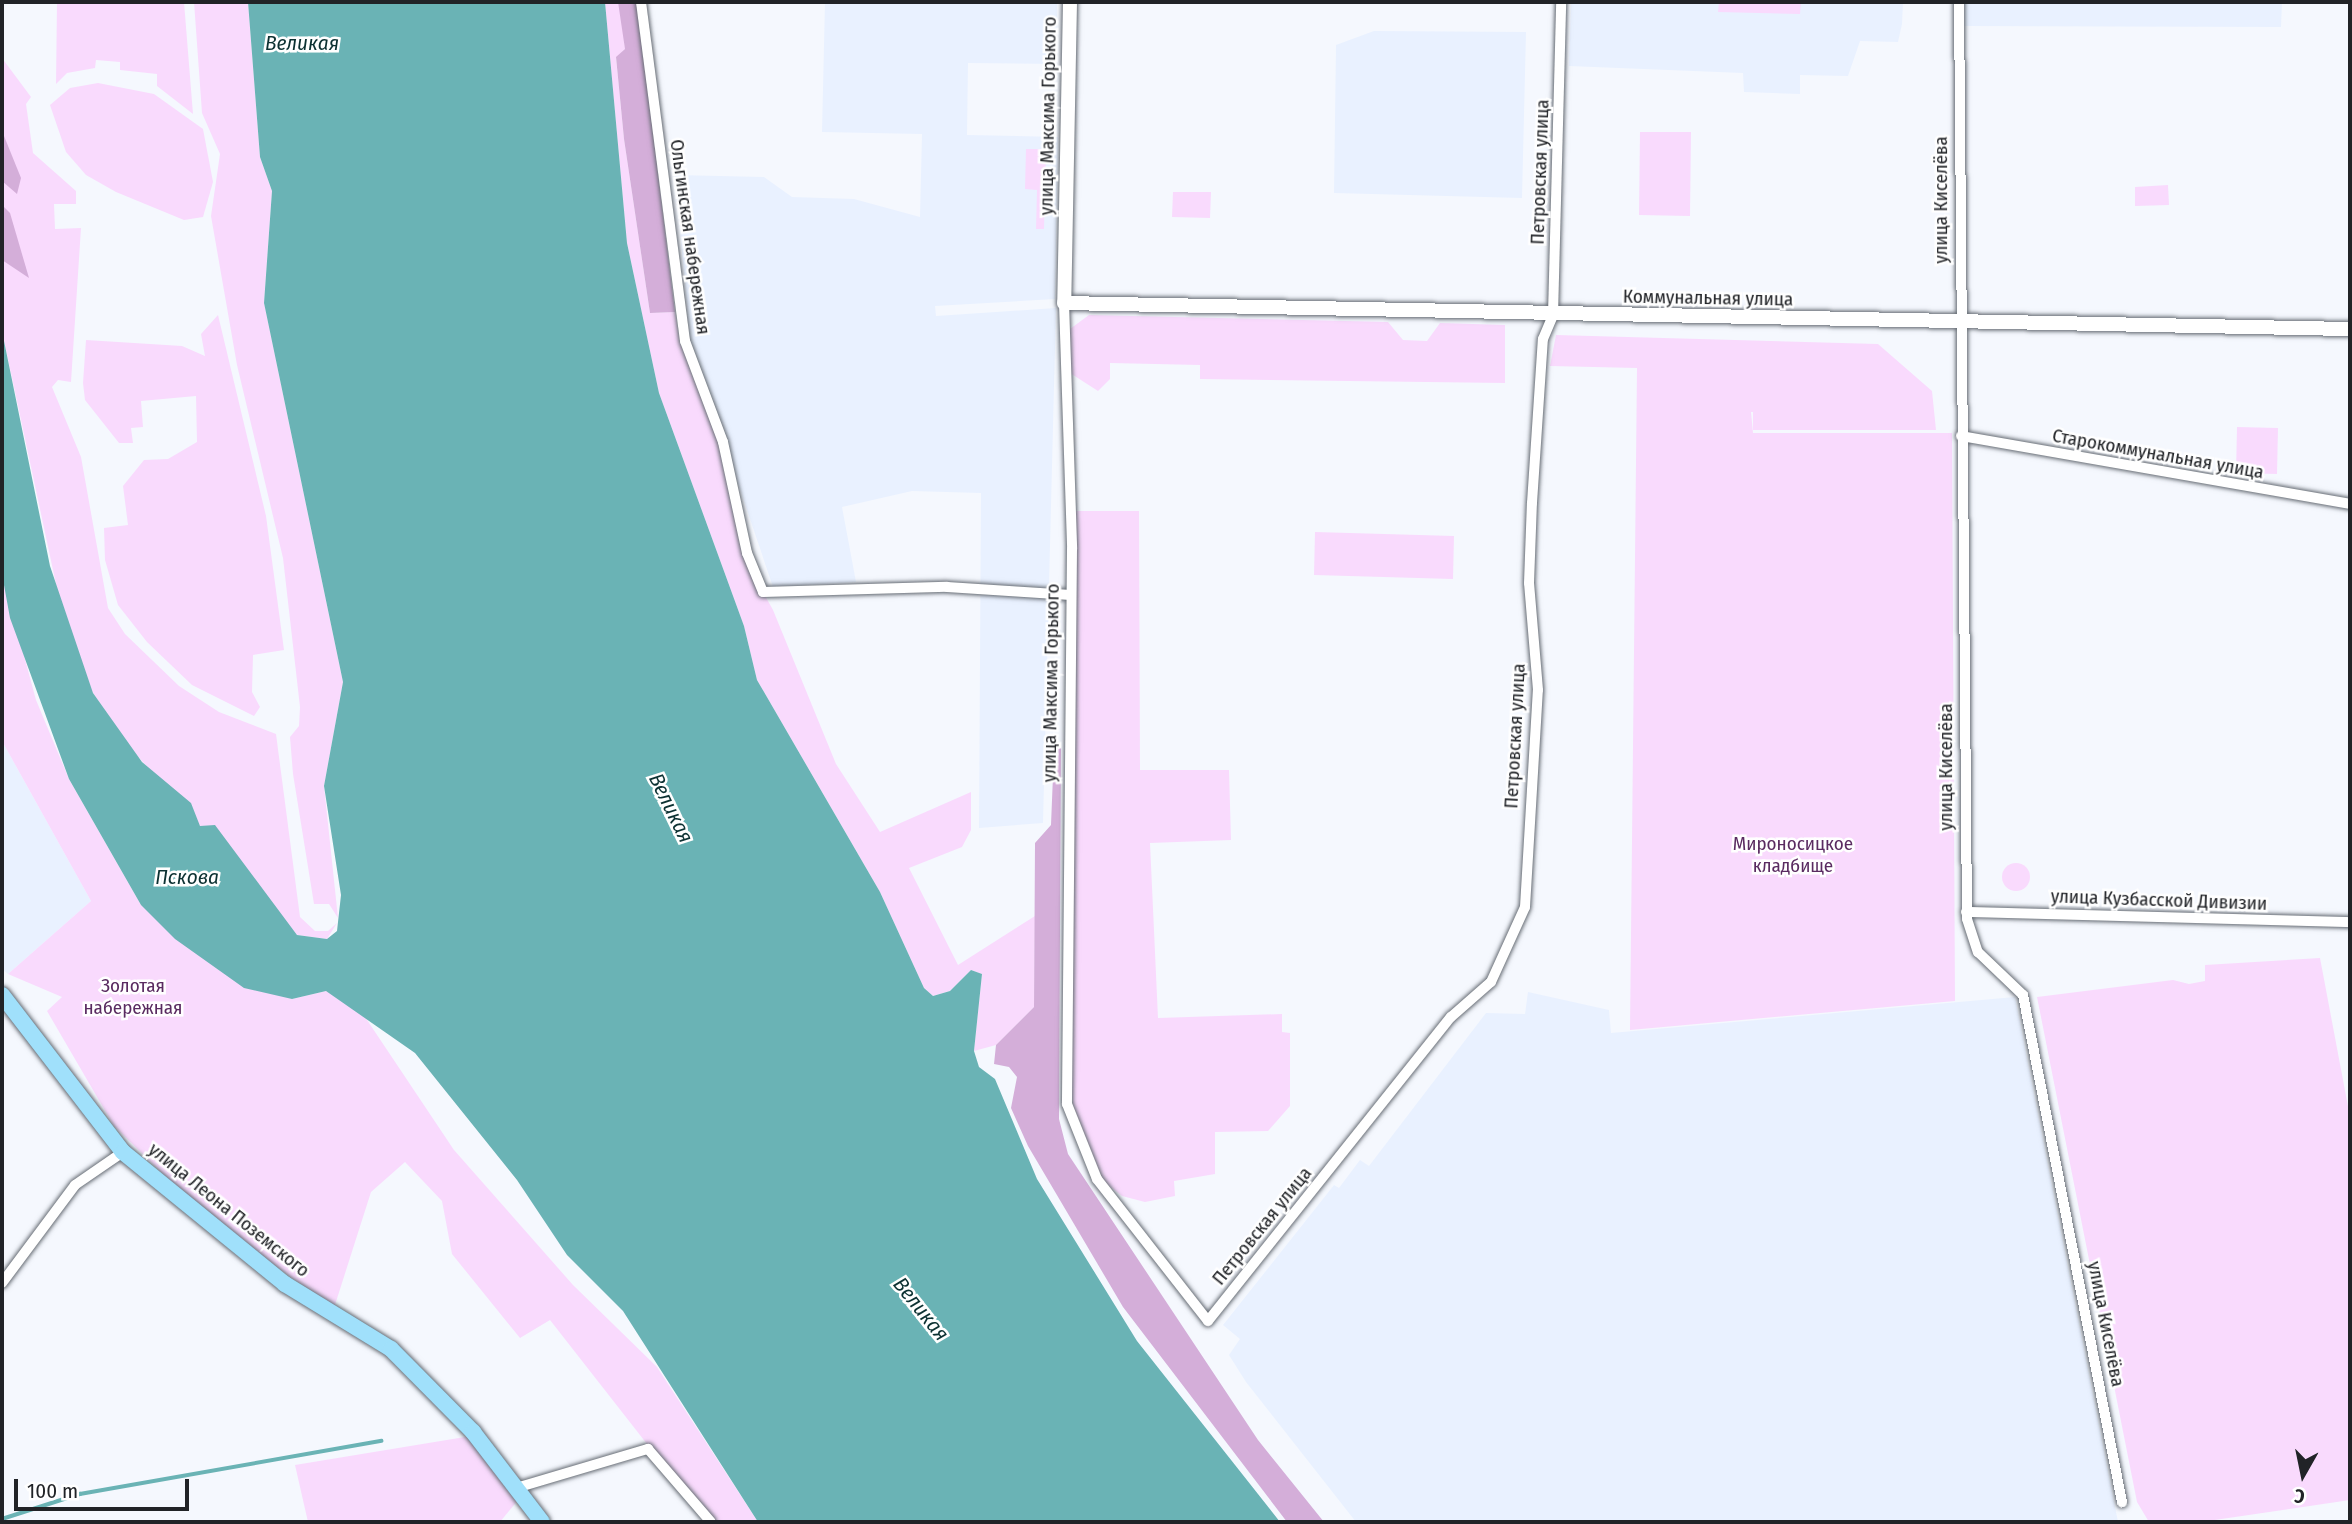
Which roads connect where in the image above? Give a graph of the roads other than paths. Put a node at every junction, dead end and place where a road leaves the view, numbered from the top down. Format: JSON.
{"nodes":[{"id":1,"x":641,"y":2,"type":"edge"},
{"id":2,"x":1070,"y":2,"type":"edge"},
{"id":3,"x":1561,"y":2,"type":"edge"},
{"id":4,"x":1959,"y":2,"type":"edge"},
{"id":5,"x":1064,"y":303,"type":"junction"},
{"id":6,"x":1553,"y":315,"type":"junction"},
{"id":7,"x":1958,"y":324,"type":"junction"},
{"id":8,"x":2350,"y":329,"type":"edge"},
{"id":9,"x":1961,"y":436,"type":"junction"},
{"id":10,"x":2350,"y":504,"type":"edge"},
{"id":11,"x":1071,"y":595,"type":"junction"},
{"id":12,"x":1966,"y":912,"type":"junction"},
{"id":13,"x":2350,"y":922,"type":"edge"},
{"id":14,"x":2,"y":995,"type":"edge"},
{"id":15,"x":124,"y":1152,"type":"junction"},
{"id":16,"x":2,"y":1283,"type":"edge"},
{"id":17,"x":1208,"y":1321,"type":"joint"},
{"id":18,"x":516,"y":1488,"type":"junction"},
{"id":19,"x":2122,"y":1502,"type":"dead end"},
{"id":20,"x":538,"y":1521,"type":"edge"},
{"id":21,"x":711,"y":1522,"type":"edge"}],
"edges":[{"from":1,"to":11,"type":"street","name":"Ольгинская набережная"},
{"from":2,"to":5,"type":"main road","name":"улица Максима Горького"},
{"from":3,"to":6,"type":"street","name":"Петровская улица"},
{"from":4,"to":7,"type":"street","name":"улица Киселёва"},
{"from":5,"to":6,"type":"main road","name":"Коммунальная улица"},
{"from":5,"to":11,"type":"street","name":"улица Максима Горького"},
{"from":6,"to":7,"type":"main road","name":"Коммунальная улица"},
{"from":6,"to":17,"type":"street","name":"Петровская улица"},
{"from":7,"to":8,"type":"main road","name":"Коммунальная улица"},
{"from":7,"to":9,"type":"street","name":"улица Киселёва"},
{"from":9,"to":10,"type":"street","name":"Старокоммунальная улица"},
{"from":9,"to":12,"type":"street","name":"улица Киселёва"},
{"from":11,"to":17,"type":"street","name":"улица Максима Горького"},
{"from":12,"to":13,"type":"street","name":"улица Кузбасской Дивизии"},
{"from":12,"to":19,"type":"street","name":"улица Киселёва"},
{"from":14,"to":15,"type":"main road","name":"улица Леона Поземского"},
{"from":15,"to":16,"type":"street"},
{"from":15,"to":18,"type":"main road","name":"улица Леона Поземского"},
{"from":18,"to":20,"type":"main road","name":"улица Леона Поземского"},
{"from":18,"to":21,"type":"street"}]}
